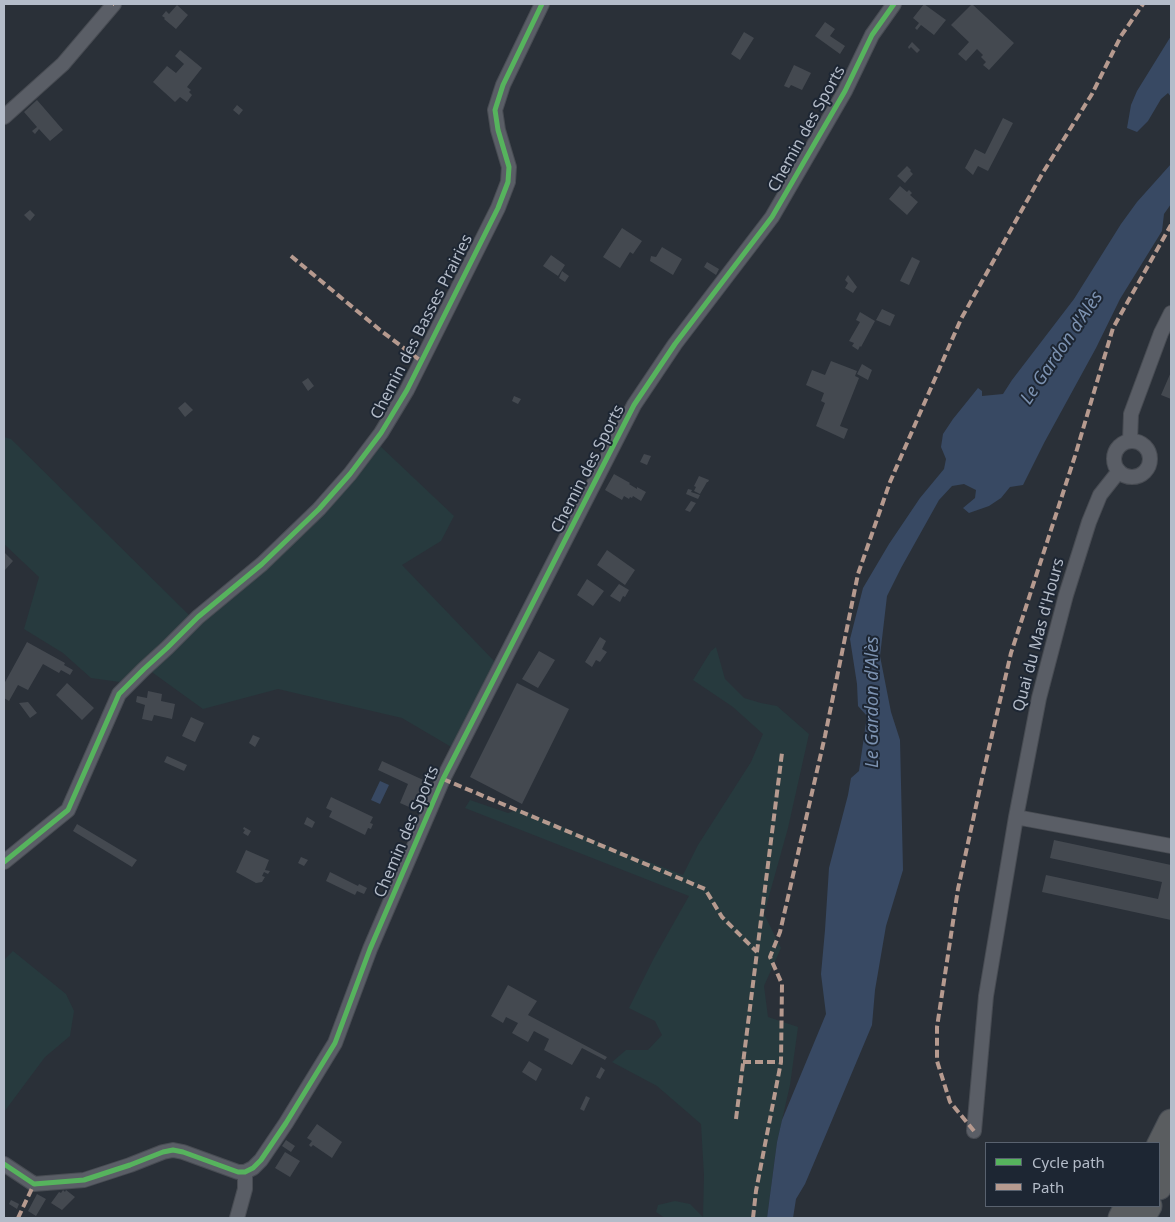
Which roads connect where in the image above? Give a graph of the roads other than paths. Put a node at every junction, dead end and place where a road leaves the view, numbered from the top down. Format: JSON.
{"nodes":[{"id":1,"x":114,"y":4,"type":"edge"},
{"id":2,"x":542,"y":4,"type":"edge"},
{"id":3,"x":894,"y":4,"type":"edge"},
{"id":4,"x":4,"y":117,"type":"edge"},
{"id":5,"x":1171,"y":313,"type":"edge"},
{"id":6,"x":1130,"y":441,"type":"junction"},
{"id":7,"x":1119,"y":472,"type":"junction"},
{"id":8,"x":1016,"y":817,"type":"junction"},
{"id":9,"x":1171,"y":846,"type":"edge"},
{"id":10,"x":4,"y":862,"type":"edge"},
{"id":11,"x":1171,"y":1122,"type":"edge"},
{"id":12,"x":974,"y":1131,"type":"dead end"},
{"id":13,"x":1160,"y":1144,"type":"edge"},
{"id":14,"x":1171,"y":1163,"type":"edge"},
{"id":15,"x":4,"y":1164,"type":"edge"},
{"id":16,"x":245,"y":1172,"type":"junction"},
{"id":17,"x":1160,"y":1185,"type":"edge"},
{"id":18,"x":1148,"y":1207,"type":"edge"},
{"id":19,"x":237,"y":1218,"type":"edge"},
{"id":20,"x":1142,"y":1218,"type":"edge"}],
"edges":[{"from":1,"to":4,"type":"street"},
{"from":2,"to":10,"type":"street","name":"Chemin des Basses Prairies"},
{"from":3,"to":16,"type":"street","name":"Chemin des Sports"},
{"from":5,"to":6,"type":"street"},
{"from":6,"to":7,"type":"street"},
{"from":6,"to":7,"type":"street"},
{"from":7,"to":8,"type":"street","name":"Quai du Mas d'Hours"},
{"from":8,"to":9,"type":"street"},
{"from":8,"to":12,"type":"street","name":"Quai du Mas d'Hours"},
{"from":11,"to":13,"type":"highway"},
{"from":14,"to":17,"type":"highway"},
{"from":15,"to":16,"type":"street"},
{"from":16,"to":19,"type":"street"},
{"from":18,"to":20,"type":"highway"}]}
